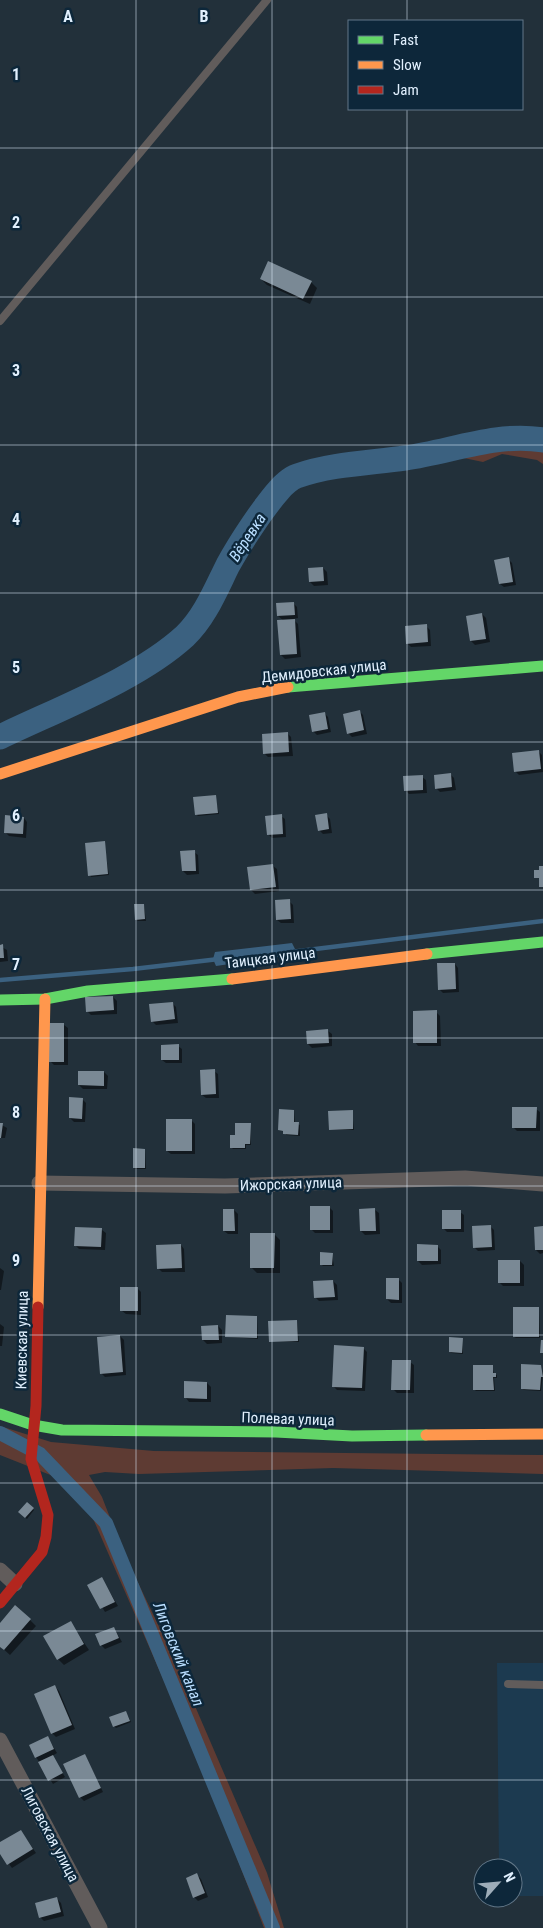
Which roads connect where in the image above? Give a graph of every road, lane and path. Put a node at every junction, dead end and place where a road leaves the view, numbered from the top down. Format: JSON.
{"nodes":[{"id":1,"x":267,"y":0,"type":"edge"},
{"id":2,"x":0,"y":321,"type":"edge"},
{"id":3,"x":543,"y":666,"type":"edge"},
{"id":4,"x":0,"y":774,"type":"edge"},
{"id":5,"x":543,"y":942,"type":"edge"},
{"id":6,"x":45,"y":999,"type":"junction"},
{"id":7,"x":0,"y":1000,"type":"edge"},
{"id":8,"x":39,"y":1183,"type":"junction"},
{"id":9,"x":543,"y":1184,"type":"edge"},
{"id":10,"x":0,"y":1414,"type":"edge"},
{"id":11,"x":32,"y":1425,"type":"junction"},
{"id":12,"x":543,"y":1434,"type":"edge"},
{"id":13,"x":0,"y":1570,"type":"edge"},
{"id":14,"x":15,"y":1584,"type":"junction"},
{"id":15,"x":0,"y":1602,"type":"edge"},
{"id":16,"x":508,"y":1684,"type":"dead end"},
{"id":17,"x":543,"y":1685,"type":"edge"},
{"id":18,"x":0,"y":1740,"type":"edge"},
{"id":19,"x":100,"y":1928,"type":"edge"}],
"edges":[{"from":1,"to":2,"type":"lane"},
{"from":3,"to":4,"type":"street","name":"Демидовская улица"},
{"from":5,"to":6,"type":"street","name":"Таицкая улица"},
{"from":6,"to":7,"type":"street","name":"Таицкая улица"},
{"from":6,"to":8,"type":"street","name":"Киевская улица"},
{"from":8,"to":9,"type":"street","name":"Ижорская улица"},
{"from":8,"to":11,"type":"street","name":"Киевская улица"},
{"from":10,"to":11,"type":"street","name":"Полевая улица"},
{"from":11,"to":12,"type":"street","name":"Полевая улица"},
{"from":11,"to":14,"type":"street","name":"Киевская улица"},
{"from":13,"to":14,"type":"street"},
{"from":14,"to":15,"type":"street","name":"Киевская улица"},
{"from":16,"to":17,"type":"lane"},
{"from":18,"to":19,"type":"street","name":"Лиговская улица"}]}
